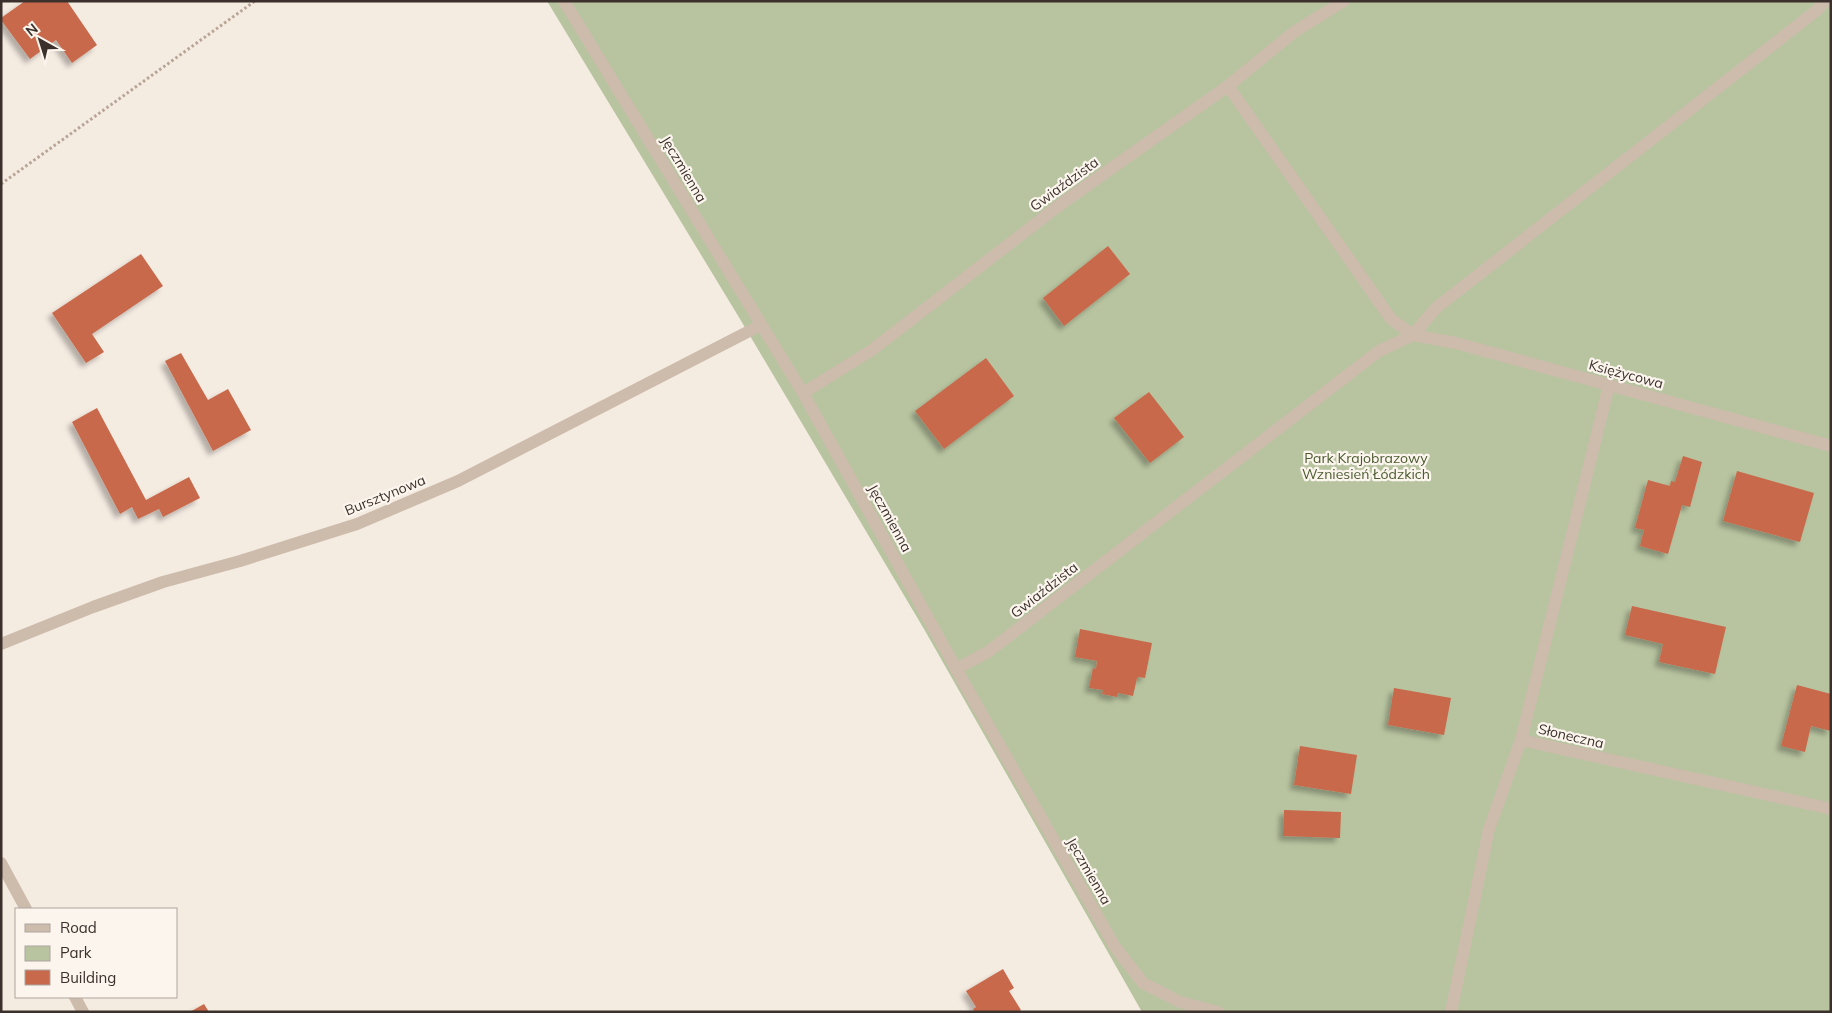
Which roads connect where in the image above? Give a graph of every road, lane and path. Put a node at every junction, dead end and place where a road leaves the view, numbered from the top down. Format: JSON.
{"nodes":[{"id":1,"x":255,"y":1,"type":"edge"},
{"id":2,"x":564,"y":1,"type":"edge"},
{"id":3,"x":1344,"y":1,"type":"edge"},
{"id":4,"x":1825,"y":1,"type":"edge"},
{"id":5,"x":1228,"y":86,"type":"junction"},
{"id":6,"x":1,"y":184,"type":"edge"},
{"id":7,"x":761,"y":325,"type":"junction"},
{"id":8,"x":1413,"y":335,"type":"junction"},
{"id":9,"x":1609,"y":385,"type":"junction"},
{"id":10,"x":803,"y":392,"type":"junction"},
{"id":11,"x":1831,"y":446,"type":"edge"},
{"id":12,"x":1,"y":644,"type":"edge"},
{"id":13,"x":956,"y":669,"type":"junction"},
{"id":14,"x":1521,"y":740,"type":"junction"},
{"id":15,"x":1831,"y":809,"type":"edge"},
{"id":16,"x":1,"y":863,"type":"edge"},
{"id":17,"x":25,"y":908,"type":"edge"},
{"id":18,"x":76,"y":998,"type":"edge"},
{"id":19,"x":83,"y":1012,"type":"edge"},
{"id":20,"x":1218,"y":1012,"type":"edge"},
{"id":21,"x":1451,"y":1012,"type":"edge"}],
"edges":[{"from":1,"to":6,"type":"path"},
{"from":2,"to":7,"type":"street","name":"Jęczmienna"},
{"from":3,"to":5,"type":"street","name":"Gwiaździsta"},
{"from":4,"to":8,"type":"street"},
{"from":5,"to":8,"type":"street"},
{"from":5,"to":10,"type":"street","name":"Gwiaździsta"},
{"from":7,"to":10,"type":"street","name":"Jęczmienna"},
{"from":7,"to":12,"type":"street","name":"Bursztynowa"},
{"from":8,"to":9,"type":"street","name":"Księżycowa"},
{"from":8,"to":13,"type":"street","name":"Gwiaździsta"},
{"from":9,"to":11,"type":"street","name":"Księżycowa"},
{"from":9,"to":14,"type":"street"},
{"from":10,"to":13,"type":"street","name":"Jęczmienna"},
{"from":13,"to":20,"type":"street","name":"Jęczmienna"},
{"from":14,"to":15,"type":"street","name":"Słoneczna"},
{"from":14,"to":21,"type":"street","name":"Słoneczna"},
{"from":16,"to":17,"type":"street"},
{"from":18,"to":19,"type":"street"}]}
